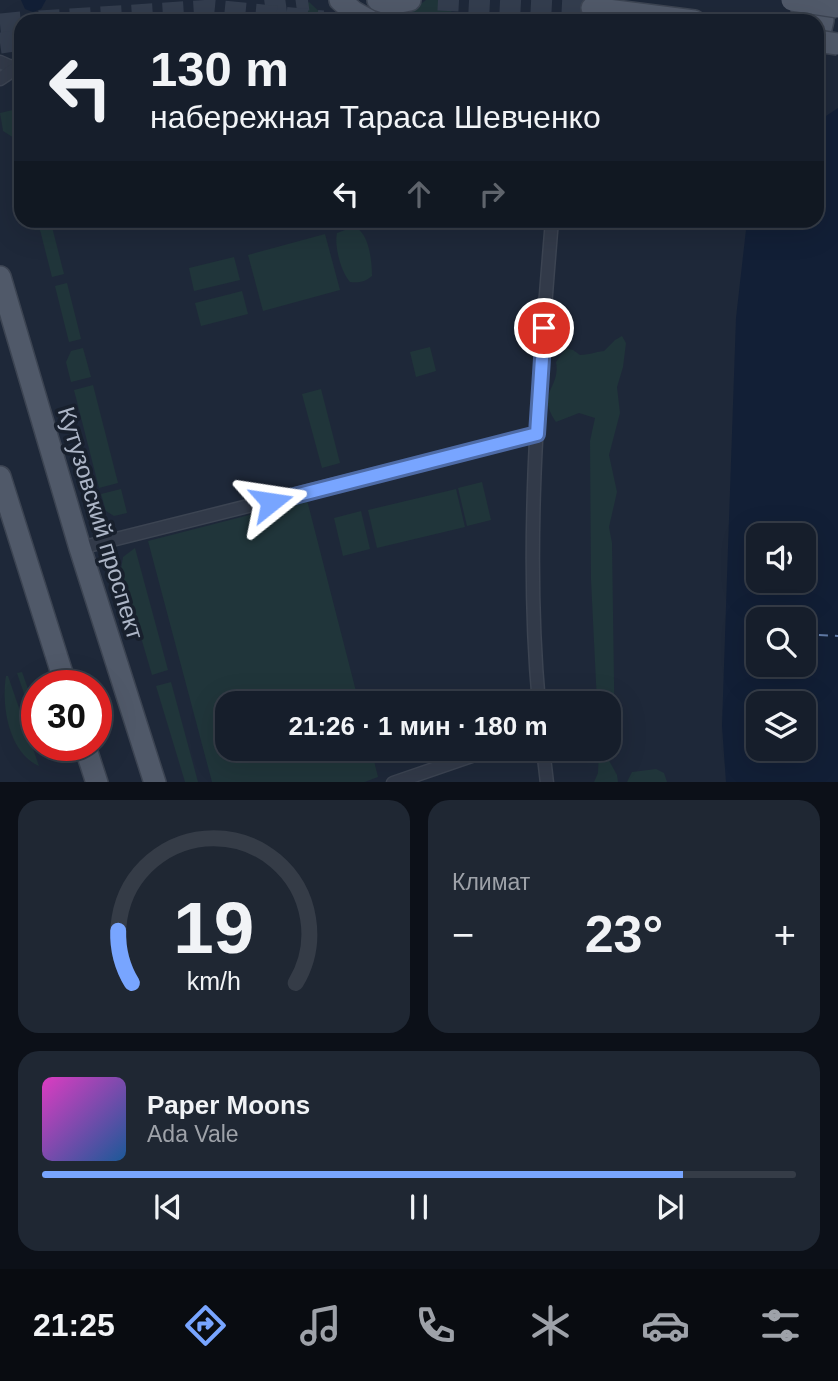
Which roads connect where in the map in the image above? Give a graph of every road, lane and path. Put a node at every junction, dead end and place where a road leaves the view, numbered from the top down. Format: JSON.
{"nodes":[{"id":1,"x":340,"y":0,"type":"edge"},
{"id":2,"x":378,"y":0,"type":"edge"},
{"id":3,"x":410,"y":0,"type":"edge"},
{"id":4,"x":792,"y":0,"type":"edge"},
{"id":5,"x":838,"y":7,"type":"edge"},
{"id":6,"x":592,"y":8,"type":"tunnel mouth"},
{"id":7,"x":358,"y":14,"type":"edge"},
{"id":8,"x":639,"y":14,"type":"edge"},
{"id":9,"x":551,"y":228,"type":"edge"},
{"id":10,"x":0,"y":277,"type":"edge"},
{"id":11,"x":537,"y":434,"type":"junction"},
{"id":12,"x":0,"y":477,"type":"edge"},
{"id":13,"x":80,"y":548,"type":"junction"},
{"id":14,"x":61,"y":670,"type":"edge"},
{"id":15,"x":538,"y":691,"type":"edge"},
{"id":16,"x":90,"y":761,"type":"edge"},
{"id":17,"x":456,"y":761,"type":"edge"},
{"id":18,"x":544,"y":761,"type":"edge"},
{"id":19,"x":97,"y":782,"type":"edge"},
{"id":20,"x":155,"y":782,"type":"edge"},
{"id":21,"x":393,"y":782,"type":"edge"},
{"id":22,"x":547,"y":782,"type":"edge"}],
"edges":[{"from":1,"to":7,"type":"main road"},
{"from":2,"to":3,"type":"main road"},
{"from":4,"to":5,"type":"main road","bridge":true},
{"from":6,"to":8,"type":"main road"},
{"from":9,"to":11,"type":"street"},
{"from":10,"to":13,"type":"main road","name":"Кутузовский проспект"},
{"from":11,"to":13,"type":"street"},
{"from":11,"to":15,"type":"street"},
{"from":12,"to":14,"type":"main road"},
{"from":13,"to":20,"type":"main road","name":"Кутузовский проспект"},
{"from":16,"to":19,"type":"main road"},
{"from":17,"to":21,"type":"street"},
{"from":18,"to":22,"type":"street"}]}
